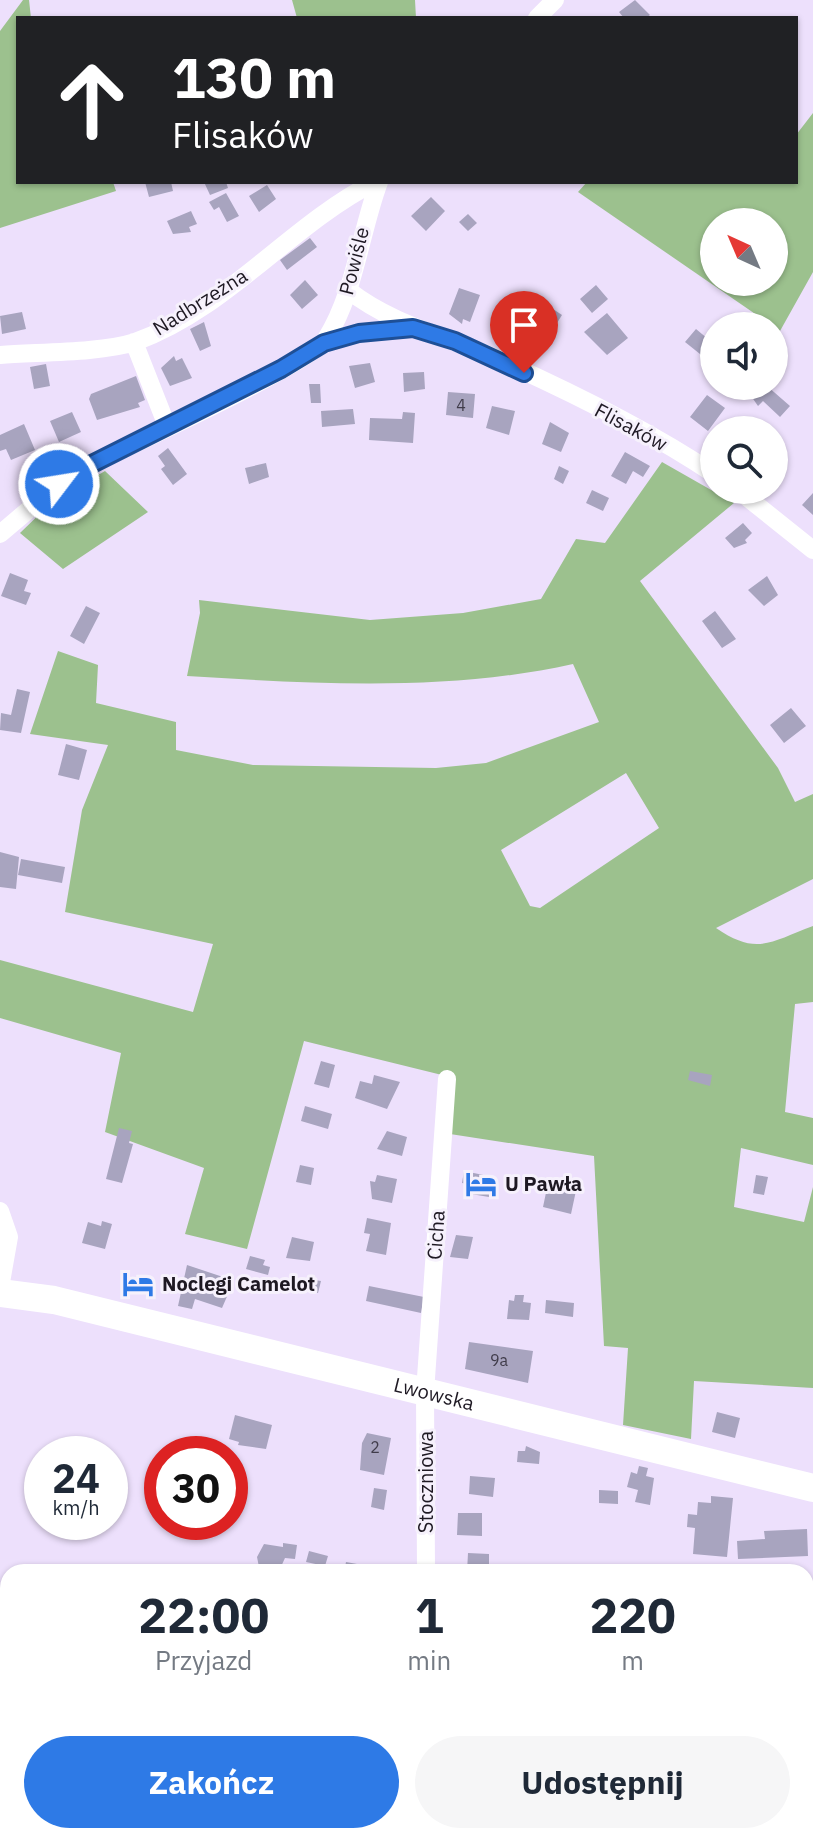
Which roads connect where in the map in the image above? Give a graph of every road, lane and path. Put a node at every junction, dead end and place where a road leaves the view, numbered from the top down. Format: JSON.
{"nodes":[{"id":1,"x":555,"y":0,"type":"edge"},
{"id":2,"x":539,"y":16,"type":"edge"},
{"id":3,"x":372,"y":184,"type":"edge"},
{"id":4,"x":376,"y":184,"type":"edge"},
{"id":5,"x":348,"y":290,"type":"junction"},
{"id":6,"x":413,"y":328,"type":"junction"},
{"id":7,"x":134,"y":342,"type":"junction"},
{"id":8,"x":324,"y":343,"type":"junction"},
{"id":9,"x":0,"y":355,"type":"edge"},
{"id":10,"x":167,"y":426,"type":"junction"},
{"id":11,"x":700,"y":466,"type":"edge"},
{"id":12,"x":756,"y":504,"type":"edge"},
{"id":13,"x":0,"y":534,"type":"edge"},
{"id":14,"x":813,"y":550,"type":"edge"},
{"id":15,"x":447,"y":1079,"type":"dead end"},
{"id":16,"x":0,"y":1211,"type":"edge"},
{"id":17,"x":1,"y":1284,"type":"edge"},
{"id":18,"x":425,"y":1392,"type":"junction"},
{"id":19,"x":813,"y":1488,"type":"edge"},
{"id":20,"x":426,"y":1564,"type":"edge"}],
"edges":[{"from":1,"to":2,"type":"street"},
{"from":3,"to":7,"type":"street","name":"Nadbrzeżna"},
{"from":4,"to":5,"type":"street","name":"Powiśle"},
{"from":5,"to":6,"type":"street","name":"Flisaków"},
{"from":5,"to":8,"type":"street","name":"Powiśle"},
{"from":6,"to":8,"type":"street","name":"Flisaków"},
{"from":6,"to":11,"type":"street","name":"Flisaków"},
{"from":7,"to":9,"type":"street","name":"Nadbrzeżna"},
{"from":7,"to":10,"type":"street"},
{"from":8,"to":10,"type":"street"},
{"from":10,"to":13,"type":"street"},
{"from":12,"to":14,"type":"street"},
{"from":15,"to":18,"type":"street","name":"Cicha"},
{"from":16,"to":17,"type":"street"},
{"from":17,"to":18,"type":"main road","name":"Lwowska"},
{"from":18,"to":19,"type":"main road","name":"Lwowska"},
{"from":18,"to":20,"type":"street","name":"Stoczniowa"}]}
